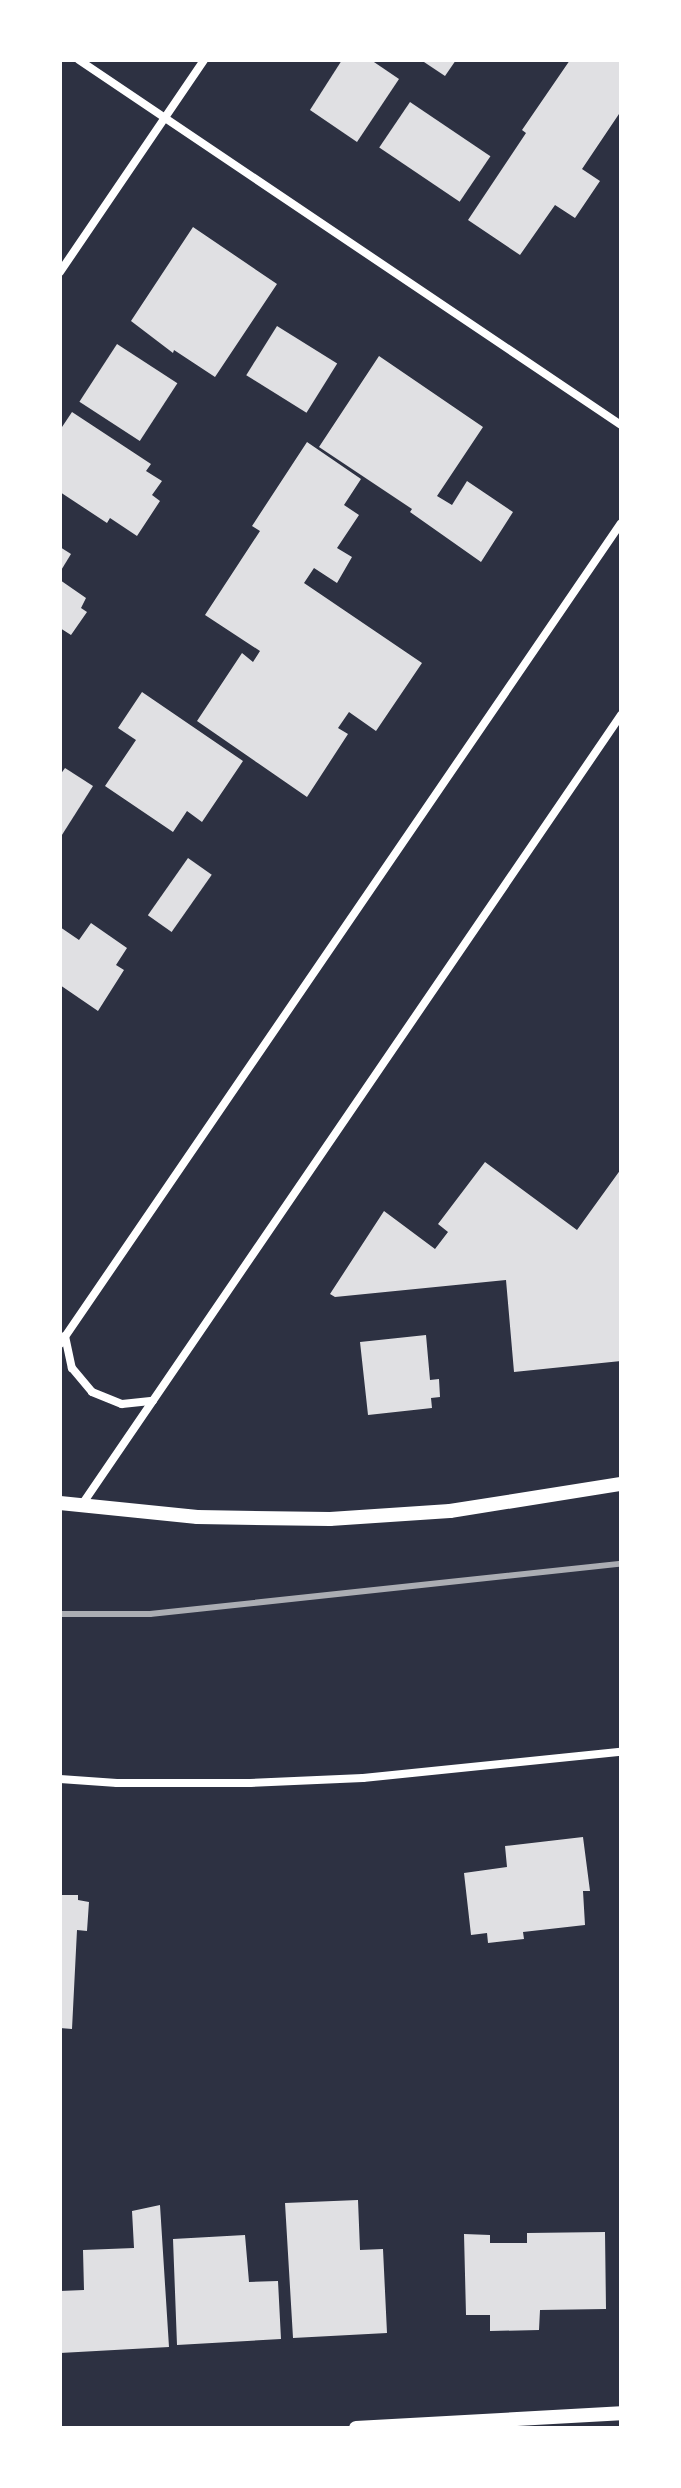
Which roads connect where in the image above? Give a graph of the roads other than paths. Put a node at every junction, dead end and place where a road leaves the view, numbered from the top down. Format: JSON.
{"nodes":[{"id":1,"x":79,"y":60,"type":"edge"},
{"id":2,"x":204,"y":60,"type":"edge"},
{"id":3,"x":164,"y":118,"type":"junction"},
{"id":4,"x":60,"y":272,"type":"edge"},
{"id":5,"x":621,"y":425,"type":"edge"},
{"id":6,"x":621,"y":523,"type":"edge"},
{"id":7,"x":621,"y":715,"type":"edge"},
{"id":8,"x":62,"y":1340,"type":"edge"},
{"id":9,"x":153,"y":1401,"type":"junction"},
{"id":10,"x":621,"y":1484,"type":"edge"},
{"id":11,"x":60,"y":1503,"type":"edge"},
{"id":12,"x":81,"y":1506,"type":"junction"},
{"id":13,"x":621,"y":1752,"type":"edge"},
{"id":14,"x":60,"y":1779,"type":"edge"},
{"id":15,"x":621,"y":2413,"type":"edge"},
{"id":16,"x":356,"y":2428,"type":"edge"}],
"edges":[{"from":1,"to":3,"type":"street"},
{"from":2,"to":3,"type":"street"},
{"from":3,"to":4,"type":"street"},
{"from":3,"to":5,"type":"street"},
{"from":6,"to":8,"type":"street"},
{"from":7,"to":9,"type":"street"},
{"from":8,"to":9,"type":"street"},
{"from":9,"to":12,"type":"street"},
{"from":10,"to":12,"type":"street"},
{"from":11,"to":12,"type":"street"},
{"from":13,"to":14,"type":"street"},
{"from":15,"to":16,"type":"street"}]}
